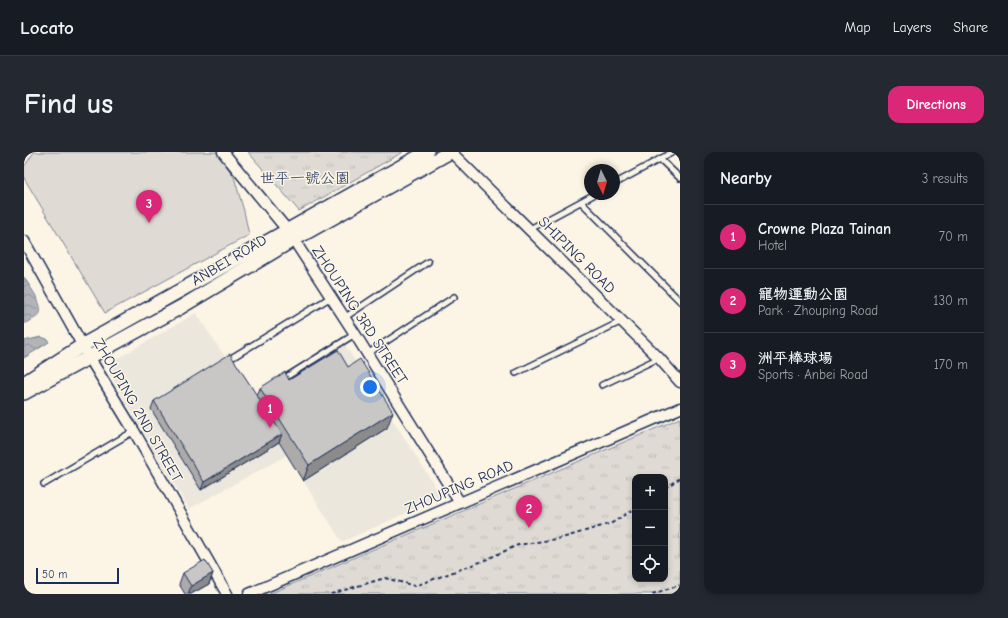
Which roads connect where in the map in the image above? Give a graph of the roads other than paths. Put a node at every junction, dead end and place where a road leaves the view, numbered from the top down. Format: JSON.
{"nodes":[{"id":1,"x":223,"y":152,"type":"edge"},
{"id":2,"x":427,"y":152,"type":"edge"},
{"id":3,"x":451,"y":152,"type":"edge"},
{"id":4,"x":673,"y":152,"type":"edge"},
{"id":5,"x":660,"y":159,"type":"junction"},
{"id":6,"x":680,"y":178,"type":"edge"},
{"id":7,"x":620,"y":181,"type":"edge"},
{"id":8,"x":584,"y":200,"type":"edge"},
{"id":9,"x":581,"y":202,"type":"junction"},
{"id":10,"x":530,"y":229,"type":"junction"},
{"id":11,"x":290,"y":235,"type":"junction"},
{"id":12,"x":24,"y":241,"type":"edge"},
{"id":13,"x":428,"y":262,"type":"dead end"},
{"id":14,"x":332,"y":297,"type":"junction"},
{"id":15,"x":454,"y":297,"type":"dead end"},
{"id":16,"x":680,"y":301,"type":"edge"},
{"id":17,"x":344,"y":318,"type":"junction"},
{"id":18,"x":622,"y":321,"type":"junction"},
{"id":19,"x":355,"y":334,"type":"junction"},
{"id":20,"x":86,"y":351,"type":"junction"},
{"id":21,"x":367,"y":354,"type":"junction"},
{"id":22,"x":233,"y":357,"type":"edge"},
{"id":23,"x":659,"y":358,"type":"junction"},
{"id":24,"x":516,"y":373,"type":"dead end"},
{"id":25,"x":279,"y":381,"type":"edge"},
{"id":26,"x":680,"y":382,"type":"edge"},
{"id":27,"x":24,"y":383,"type":"edge"},
{"id":28,"x":602,"y":385,"type":"dead end"},
{"id":29,"x":24,"y":393,"type":"edge"},
{"id":30,"x":680,"y":408,"type":"edge"},
{"id":31,"x":134,"y":431,"type":"junction"},
{"id":32,"x":44,"y":484,"type":"dead end"},
{"id":33,"x":460,"y":503,"type":"junction"},
{"id":34,"x":227,"y":594,"type":"edge"},
{"id":35,"x":250,"y":594,"type":"edge"}],
"edges":[{"from":1,"to":11,"type":"street","name":"ZHOUPING 3RD STREET"},
{"from":2,"to":11,"type":"street","name":"ANBEI ROAD"},
{"from":3,"to":10,"type":"street","name":"SHIPING ROAD"},
{"from":3,"to":11,"type":"street","name":"ANBEI ROAD"},
{"from":4,"to":5,"type":"lane"},
{"from":5,"to":6,"type":"lane"},
{"from":5,"to":7,"type":"lane"},
{"from":8,"to":9,"type":"lane"},
{"from":9,"to":10,"type":"lane"},
{"from":9,"to":16,"type":"lane"},
{"from":10,"to":18,"type":"street","name":"SHIPING ROAD"},
{"from":11,"to":14,"type":"street","name":"ZHOUPING 3RD STREET"},
{"from":11,"to":20,"type":"street","name":"ANBEI ROAD"},
{"from":12,"to":20,"type":"street","name":"ZHOUPING 2ND STREET"},
{"from":13,"to":17,"type":"lane"},
{"from":14,"to":17,"type":"street","name":"ZHOUPING 3RD STREET"},
{"from":14,"to":22,"type":"lane"},
{"from":15,"to":21,"type":"lane"},
{"from":17,"to":19,"type":"street","name":"ZHOUPING 3RD STREET"},
{"from":18,"to":23,"type":"street","name":"SHIPING ROAD"},
{"from":18,"to":24,"type":"lane"},
{"from":19,"to":21,"type":"street","name":"ZHOUPING 3RD STREET"},
{"from":19,"to":25,"type":"lane"},
{"from":20,"to":27,"type":"street","name":"ANBEI ROAD"},
{"from":20,"to":29,"type":"street","name":"ANBEI ROAD"},
{"from":20,"to":31,"type":"street","name":"ZHOUPING 2ND STREET"},
{"from":21,"to":33,"type":"street","name":"ZHOUPING 3RD STREET"},
{"from":23,"to":26,"type":"street","name":"SHIPING ROAD"},
{"from":23,"to":28,"type":"lane"},
{"from":30,"to":33,"type":"street","name":"ZHOUPING ROAD"},
{"from":31,"to":32,"type":"lane"},
{"from":31,"to":34,"type":"street","name":"ZHOUPING 2ND STREET"},
{"from":33,"to":35,"type":"street","name":"ZHOUPING ROAD"}]}
